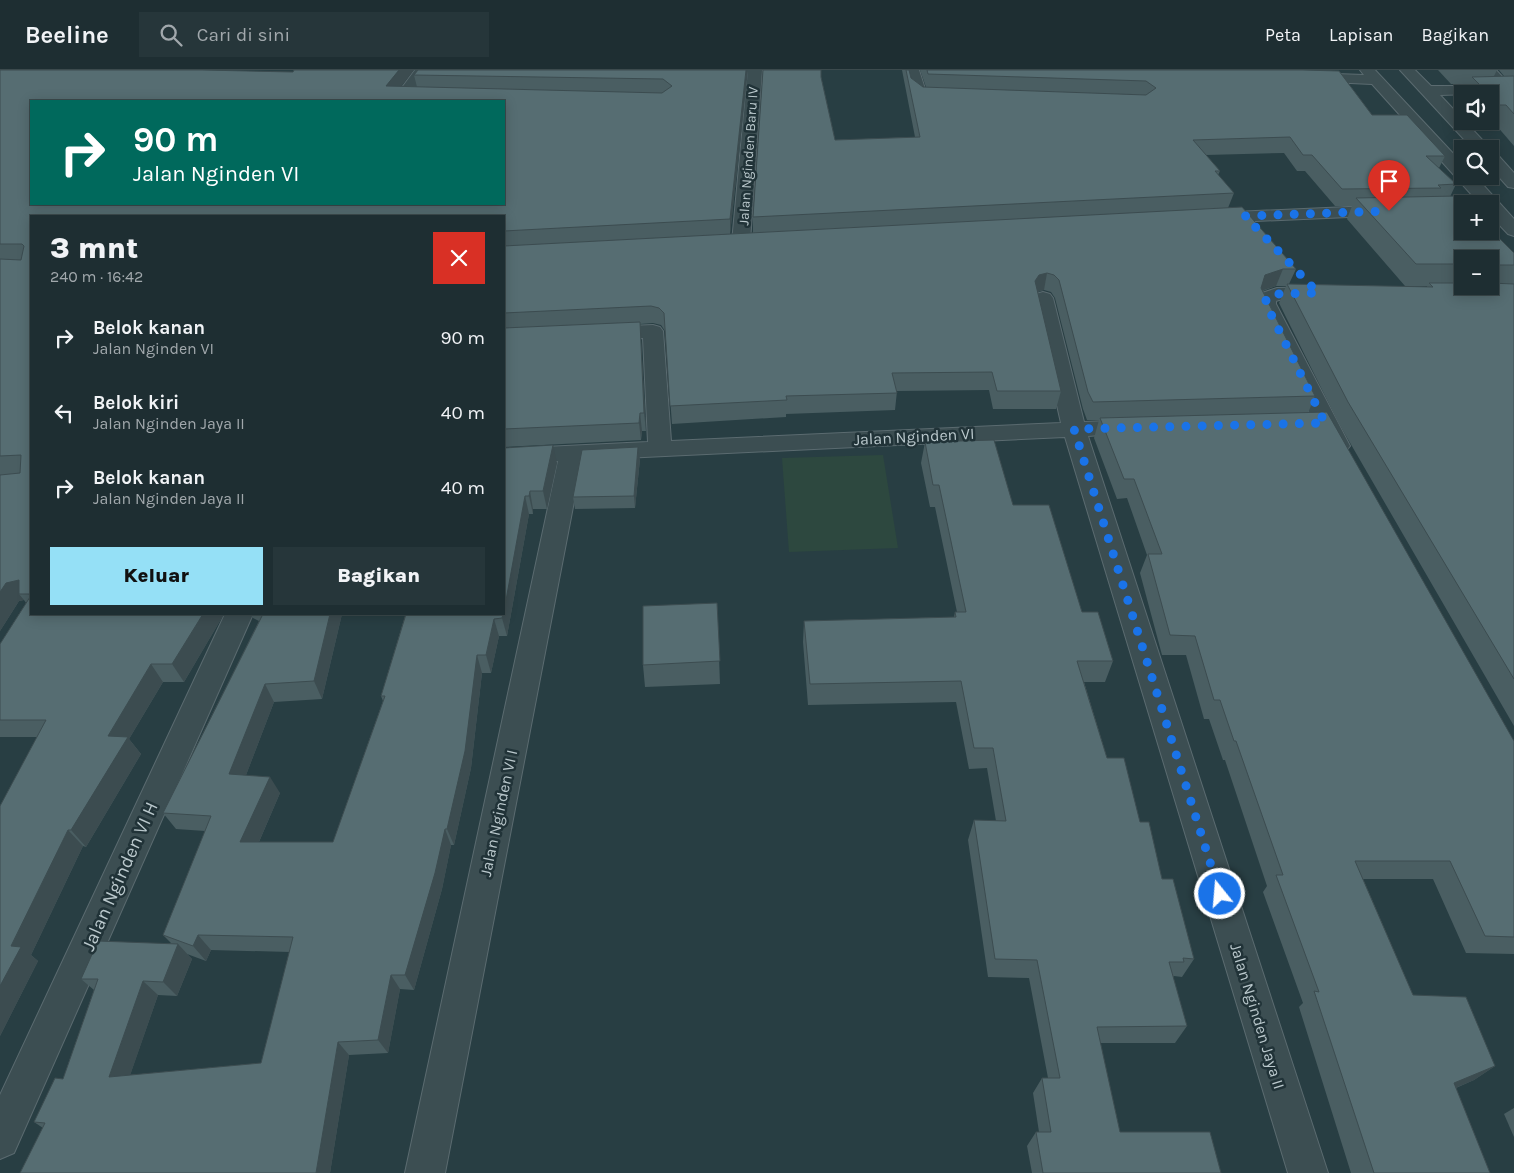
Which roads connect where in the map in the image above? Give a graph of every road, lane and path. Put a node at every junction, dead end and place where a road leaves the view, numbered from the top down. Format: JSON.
{"nodes":[{"id":1,"x":422,"y":70,"type":"edge"},
{"id":2,"x":755,"y":70,"type":"edge"},
{"id":3,"x":912,"y":70,"type":"edge"},
{"id":4,"x":1407,"y":70,"type":"edge"},
{"id":5,"x":1488,"y":70,"type":"edge"},
{"id":6,"x":1371,"y":75,"type":"edge"},
{"id":7,"x":1297,"y":77,"type":"edge"},
{"id":8,"x":1427,"y":91,"type":"junction"},
{"id":9,"x":424,"y":96,"type":"edge"},
{"id":10,"x":956,"y":97,"type":"edge"},
{"id":11,"x":402,"y":99,"type":"edge"},
{"id":12,"x":1473,"y":140,"type":"edge"},
{"id":13,"x":1454,"y":164,"type":"edge"},
{"id":14,"x":1499,"y":166,"type":"edge"},
{"id":15,"x":1512,"y":178,"type":"edge"},
{"id":16,"x":1473,"y":185,"type":"edge"},
{"id":17,"x":1482,"y":195,"type":"edge"},
{"id":18,"x":1454,"y":211,"type":"edge"},
{"id":19,"x":1499,"y":214,"type":"edge"},
{"id":20,"x":1245,"y":216,"type":"junction"},
{"id":21,"x":1196,"y":218,"type":"edge"},
{"id":22,"x":1514,"y":230,"type":"edge"},
{"id":23,"x":1263,"y":234,"type":"edge"},
{"id":24,"x":761,"y":241,"type":"edge"},
{"id":25,"x":741,"y":242,"type":"junction"},
{"id":26,"x":722,"y":243,"type":"edge"},
{"id":27,"x":1319,"y":288,"type":"edge"},
{"id":28,"x":1044,"y":298,"type":"dead end"},
{"id":29,"x":586,"y":333,"type":"edge"},
{"id":30,"x":1151,"y":427,"type":"edge"},
{"id":31,"x":1074,"y":429,"type":"junction"},
{"id":32,"x":660,"y":449,"type":"junction"},
{"id":33,"x":572,"y":453,"type":"junction"},
{"id":34,"x":505,"y":456,"type":"edge"},
{"id":35,"x":1349,"y":466,"type":"edge"},
{"id":36,"x":239,"y":615,"type":"edge"},
{"id":37,"x":0,"y":1139,"type":"edge"},
{"id":38,"x":425,"y":1173,"type":"edge"},
{"id":39,"x":1308,"y":1173,"type":"edge"}],
"edges":[{"from":1,"to":11,"type":"street"},
{"from":2,"to":25,"type":"street","name":"Jalan Nginden Baru IV"},
{"from":3,"to":10,"type":"street"},
{"from":4,"to":8,"type":"street"},
{"from":5,"to":8,"type":"street"},
{"from":6,"to":7,"type":"street"},
{"from":6,"to":13,"type":"street"},
{"from":8,"to":12,"type":"street"},
{"from":9,"to":11,"type":"street"},
{"from":14,"to":15,"type":"street"},
{"from":16,"to":17,"type":"street"},
{"from":18,"to":20,"type":"street"},
{"from":19,"to":22,"type":"street"},
{"from":20,"to":21,"type":"street"},
{"from":20,"to":23,"type":"street"},
{"from":24,"to":25,"type":"street"},
{"from":25,"to":26,"type":"street"},
{"from":27,"to":35,"type":"street"},
{"from":28,"to":31,"type":"street","name":"Jalan Nginden Jaya II"},
{"from":29,"to":32,"type":"street"},
{"from":30,"to":31,"type":"street","name":"Jalan Nginden VI"},
{"from":31,"to":32,"type":"street","name":"Jalan Nginden VI"},
{"from":31,"to":39,"type":"street","name":"Jalan Nginden Jaya II"},
{"from":32,"to":33,"type":"street","name":"Jalan Nginden VI"},
{"from":33,"to":34,"type":"street","name":"Jalan Nginden VI"},
{"from":33,"to":38,"type":"street","name":"Jalan Nginden VI I"},
{"from":36,"to":37,"type":"street","name":"Jalan Nginden VI H"}]}
